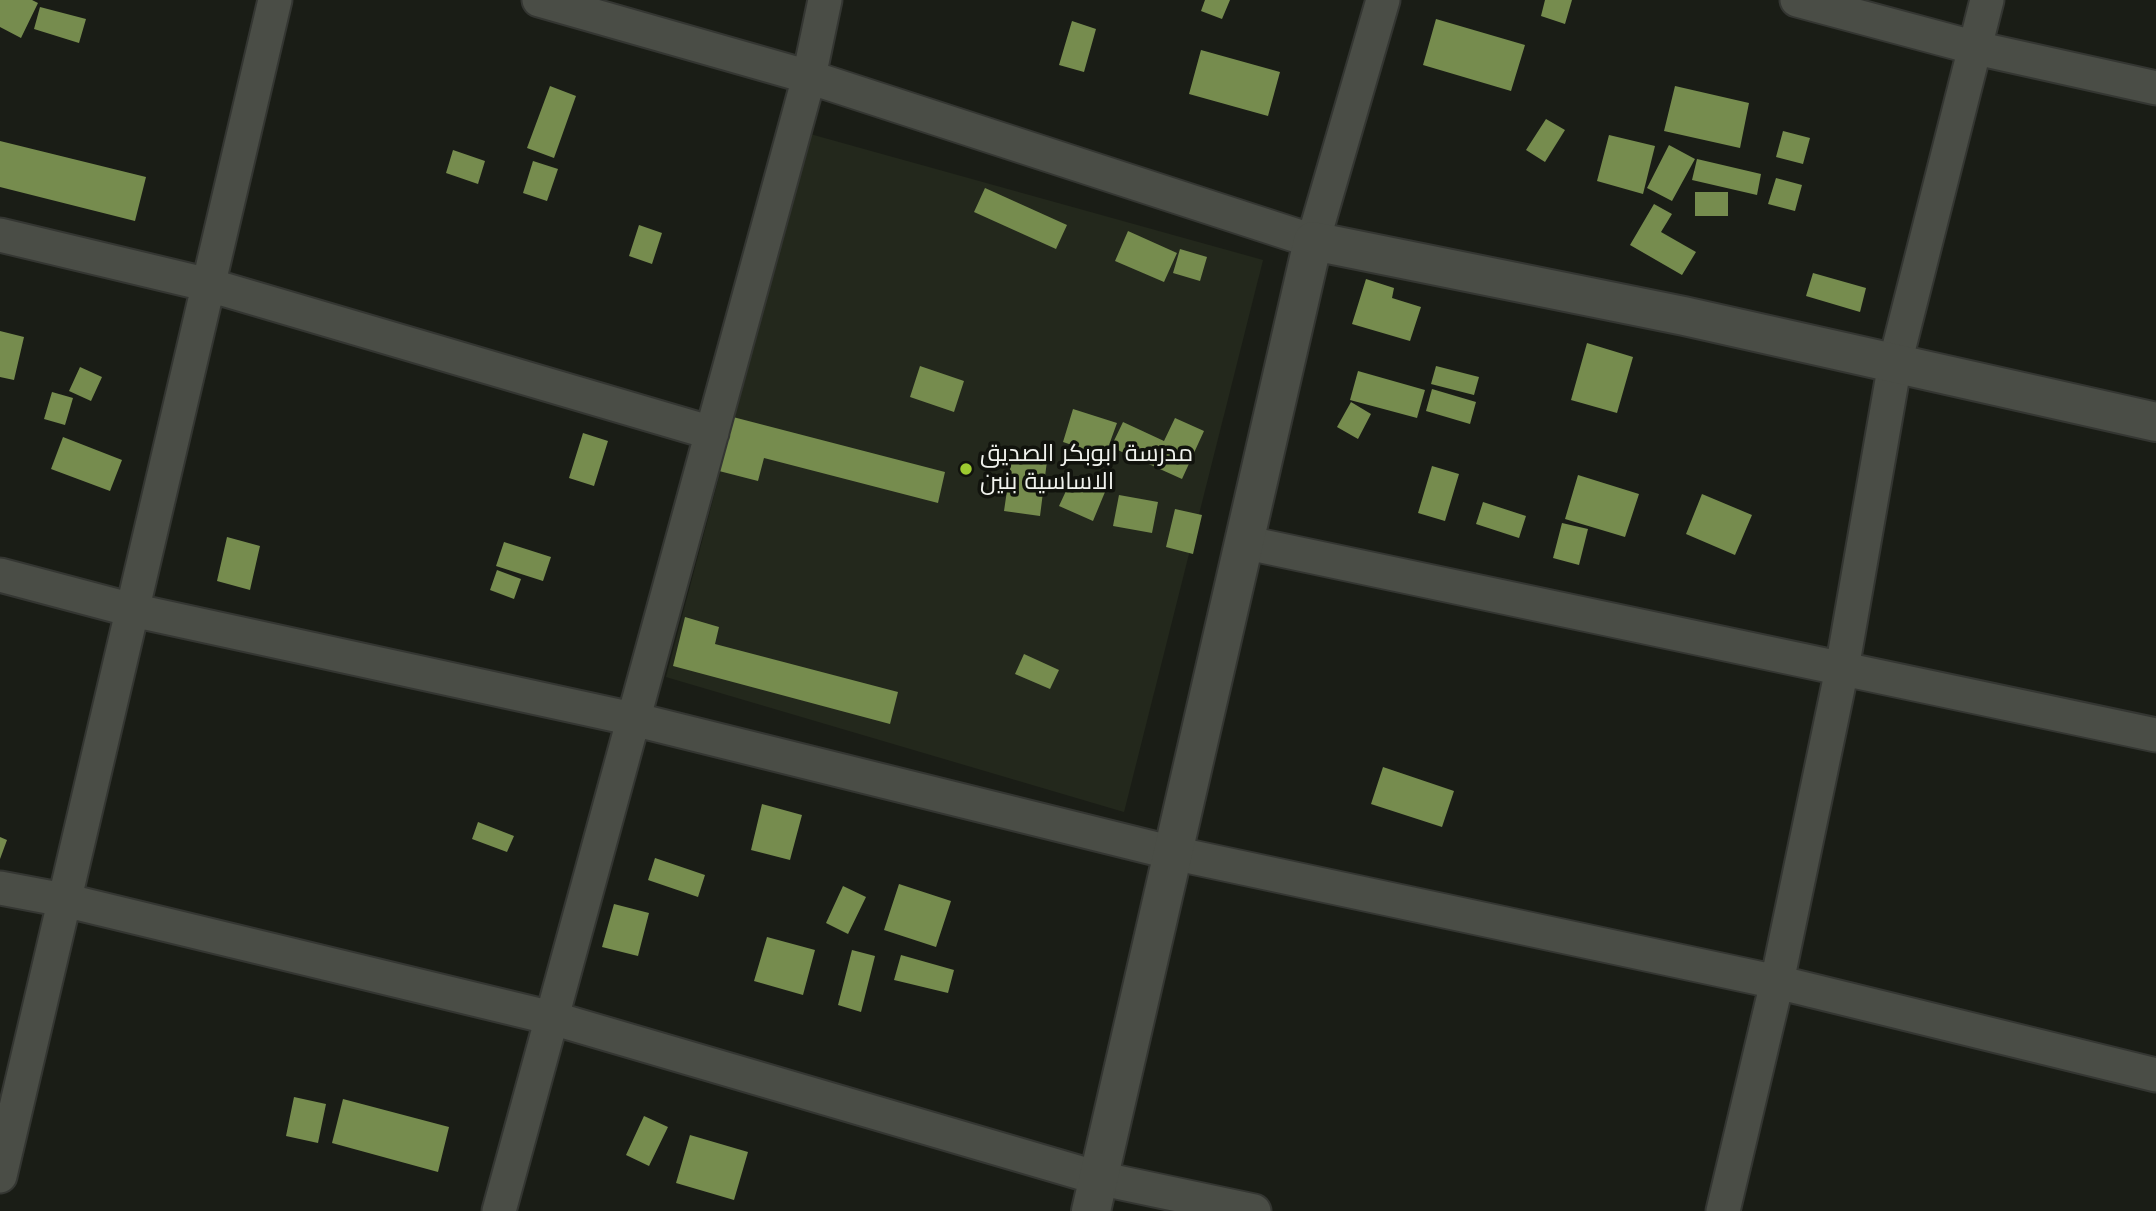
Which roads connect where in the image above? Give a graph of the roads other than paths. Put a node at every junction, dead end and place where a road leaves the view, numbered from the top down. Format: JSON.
{"nodes":[{"id":1,"x":275,"y":0,"type":"edge"},
{"id":2,"x":539,"y":0,"type":"edge"},
{"id":3,"x":825,"y":0,"type":"edge"},
{"id":4,"x":1383,"y":0,"type":"edge"},
{"id":5,"x":1797,"y":0,"type":"edge"},
{"id":6,"x":1987,"y":0,"type":"edge"},
{"id":7,"x":1976,"y":48,"type":"junction"},
{"id":8,"x":810,"y":77,"type":"junction"},
{"id":9,"x":2156,"y":88,"type":"edge"},
{"id":10,"x":0,"y":235,"type":"edge"},
{"id":11,"x":1313,"y":241,"type":"junction"},
{"id":12,"x":209,"y":285,"type":"junction"},
{"id":13,"x":1895,"y":363,"type":"junction"},
{"id":14,"x":2156,"y":422,"type":"edge"},
{"id":15,"x":712,"y":433,"type":"junction"},
{"id":16,"x":1243,"y":542,"type":"junction"},
{"id":17,"x":0,"y":575,"type":"edge"},
{"id":18,"x":132,"y":610,"type":"junction"},
{"id":19,"x":1842,"y":669,"type":"junction"},
{"id":20,"x":633,"y":719,"type":"junction"},
{"id":21,"x":2156,"y":735,"type":"edge"},
{"id":22,"x":1173,"y":853,"type":"junction"},
{"id":23,"x":0,"y":888,"type":"edge"},
{"id":24,"x":64,"y":900,"type":"junction"},
{"id":25,"x":1777,"y":982,"type":"junction"},
{"id":26,"x":552,"y":1018,"type":"junction"},
{"id":27,"x":2156,"y":1074,"type":"edge"},
{"id":28,"x":0,"y":1176,"type":"edge"},
{"id":29,"x":1095,"y":1195,"type":"edge"},
{"id":30,"x":499,"y":1211,"type":"edge"},
{"id":31,"x":1254,"y":1211,"type":"edge"},
{"id":32,"x":1723,"y":1211,"type":"edge"}],
"edges":[{"from":1,"to":12,"type":"street"},
{"from":2,"to":8,"type":"street"},
{"from":3,"to":8,"type":"street"},
{"from":4,"to":11,"type":"street"},
{"from":5,"to":7,"type":"street"},
{"from":6,"to":7,"type":"street"},
{"from":7,"to":9,"type":"street"},
{"from":7,"to":13,"type":"street"},
{"from":8,"to":11,"type":"street"},
{"from":8,"to":15,"type":"street"},
{"from":10,"to":12,"type":"street"},
{"from":11,"to":13,"type":"street"},
{"from":11,"to":16,"type":"street"},
{"from":12,"to":15,"type":"street"},
{"from":12,"to":18,"type":"street"},
{"from":13,"to":14,"type":"street"},
{"from":13,"to":19,"type":"street"},
{"from":15,"to":20,"type":"street"},
{"from":16,"to":19,"type":"street"},
{"from":16,"to":22,"type":"street"},
{"from":17,"to":18,"type":"street"},
{"from":18,"to":20,"type":"street"},
{"from":18,"to":24,"type":"street"},
{"from":19,"to":21,"type":"street"},
{"from":19,"to":25,"type":"street"},
{"from":20,"to":22,"type":"street"},
{"from":20,"to":26,"type":"street"},
{"from":22,"to":25,"type":"street"},
{"from":22,"to":29,"type":"street"},
{"from":23,"to":24,"type":"street"},
{"from":24,"to":26,"type":"street"},
{"from":24,"to":28,"type":"street"},
{"from":25,"to":27,"type":"street"},
{"from":25,"to":32,"type":"street"},
{"from":26,"to":29,"type":"street"},
{"from":26,"to":30,"type":"street"},
{"from":29,"to":31,"type":"street"}]}
